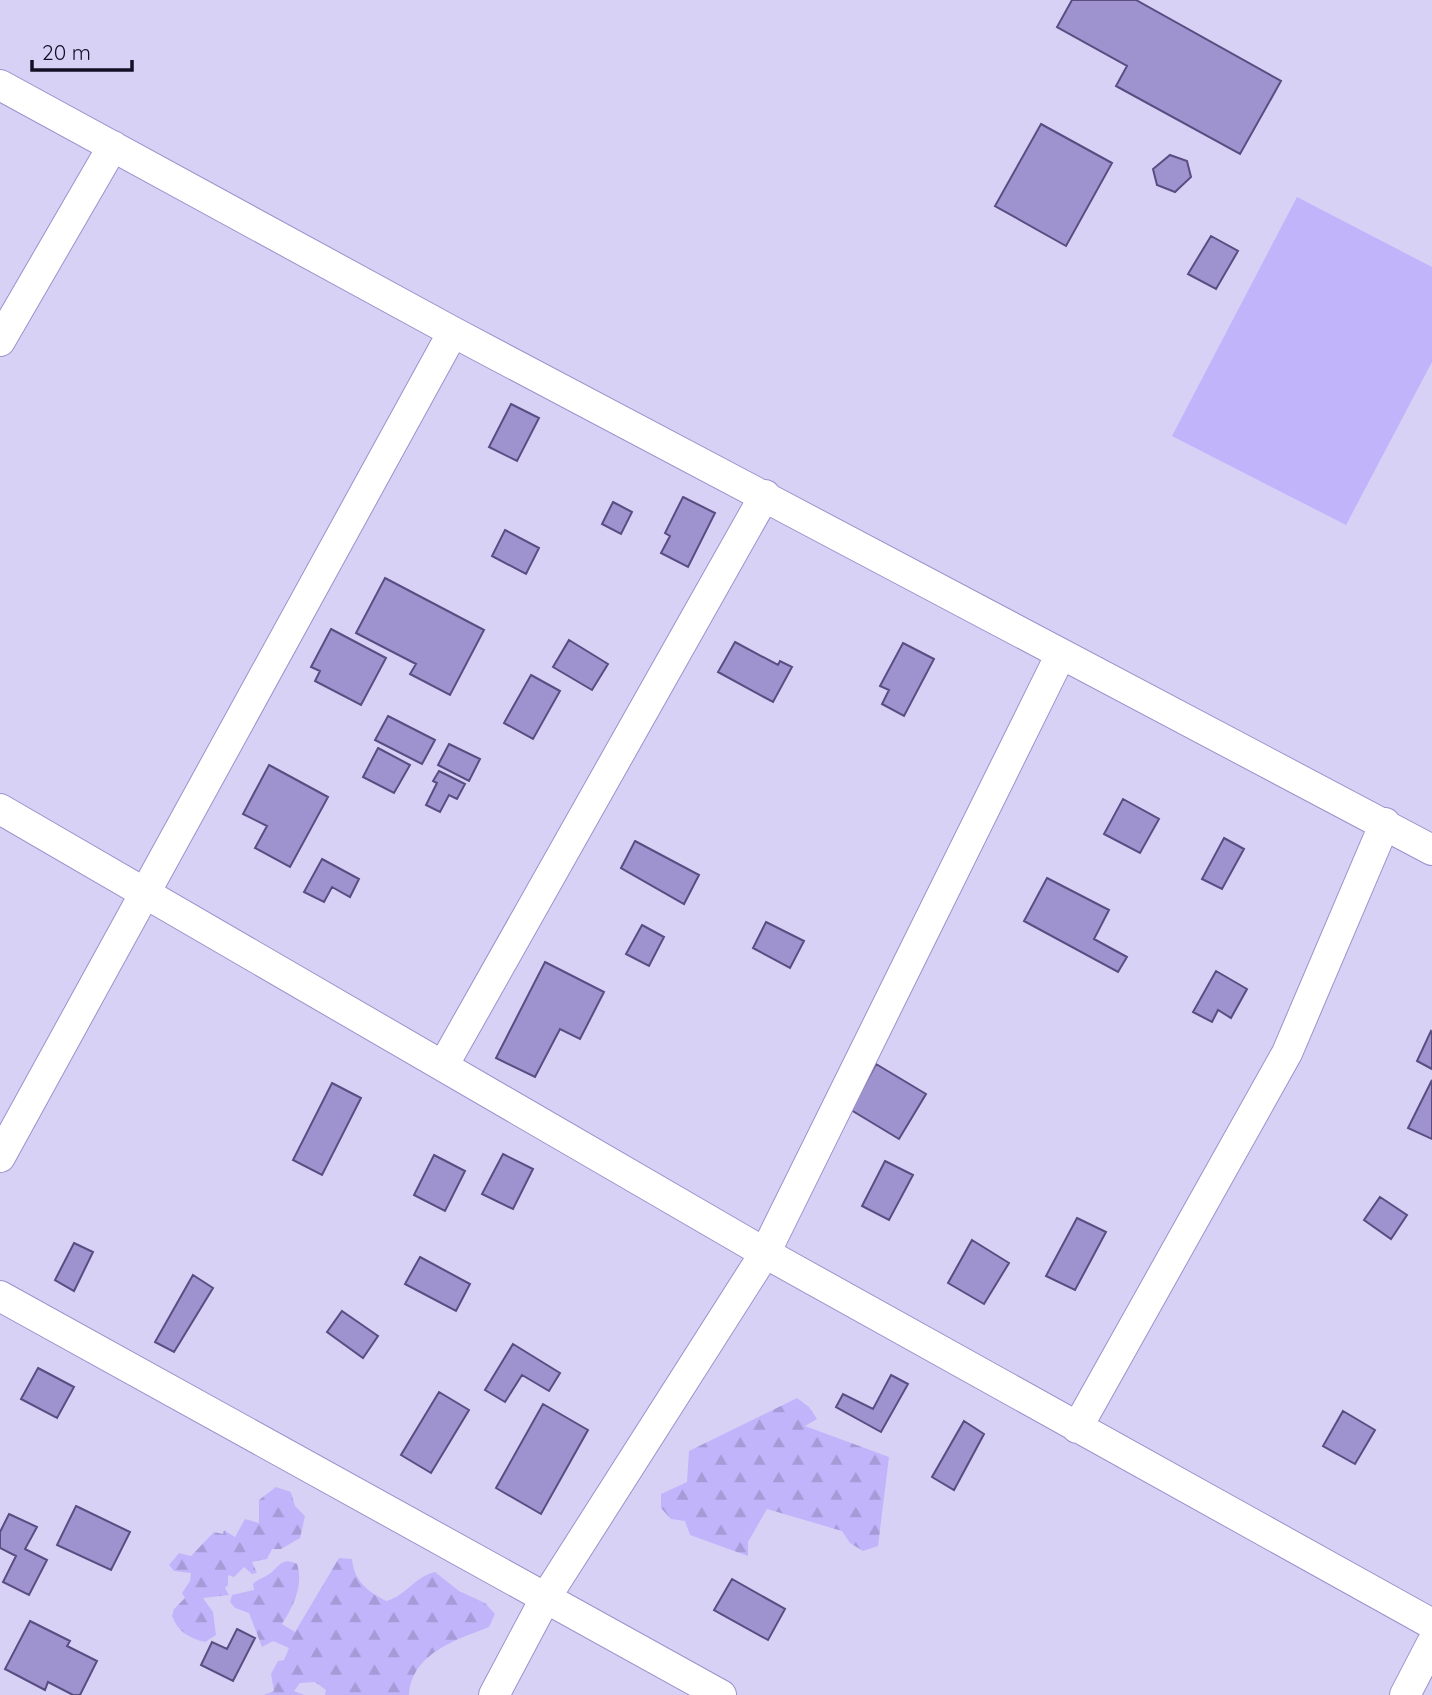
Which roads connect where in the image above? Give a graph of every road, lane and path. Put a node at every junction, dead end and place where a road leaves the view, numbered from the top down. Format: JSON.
{"nodes":[{"id":1,"x":0,"y":85,"type":"edge"},
{"id":2,"x":113,"y":146,"type":"junction"},
{"id":3,"x":453,"y":332,"type":"junction"},
{"id":4,"x":0,"y":341,"type":"edge"},
{"id":5,"x":765,"y":495,"type":"junction"},
{"id":6,"x":1061,"y":654,"type":"junction"},
{"id":7,"x":0,"y":809,"type":"edge"},
{"id":8,"x":1385,"y":822,"type":"junction"},
{"id":9,"x":1432,"y":850,"type":"edge"},
{"id":10,"x":145,"y":893,"type":"junction"},
{"id":11,"x":443,"y":1066,"type":"junction"},
{"id":12,"x":0,"y":1157,"type":"edge"},
{"id":13,"x":765,"y":1253,"type":"junction"},
{"id":14,"x":0,"y":1296,"type":"edge"},
{"id":15,"x":1077,"y":1428,"type":"junction"},
{"id":16,"x":546,"y":1597,"type":"junction"},
{"id":17,"x":1432,"y":1624,"type":"edge"},
{"id":18,"x":1432,"y":1643,"type":"edge"},
{"id":19,"x":494,"y":1695,"type":"edge"},
{"id":20,"x":721,"y":1695,"type":"edge"},
{"id":21,"x":1405,"y":1695,"type":"edge"}],
"edges":[{"from":1,"to":2,"type":"street"},
{"from":2,"to":3,"type":"street"},
{"from":2,"to":4,"type":"street"},
{"from":3,"to":5,"type":"street"},
{"from":3,"to":10,"type":"street"},
{"from":5,"to":6,"type":"street"},
{"from":5,"to":11,"type":"street"},
{"from":6,"to":8,"type":"street"},
{"from":6,"to":13,"type":"street"},
{"from":7,"to":10,"type":"street"},
{"from":8,"to":9,"type":"street"},
{"from":8,"to":15,"type":"street"},
{"from":10,"to":11,"type":"street"},
{"from":10,"to":12,"type":"street"},
{"from":11,"to":13,"type":"street"},
{"from":13,"to":15,"type":"street"},
{"from":13,"to":16,"type":"street"},
{"from":14,"to":16,"type":"street"},
{"from":15,"to":17,"type":"street"},
{"from":16,"to":19,"type":"street"},
{"from":16,"to":20,"type":"street"},
{"from":18,"to":21,"type":"street"}]}
